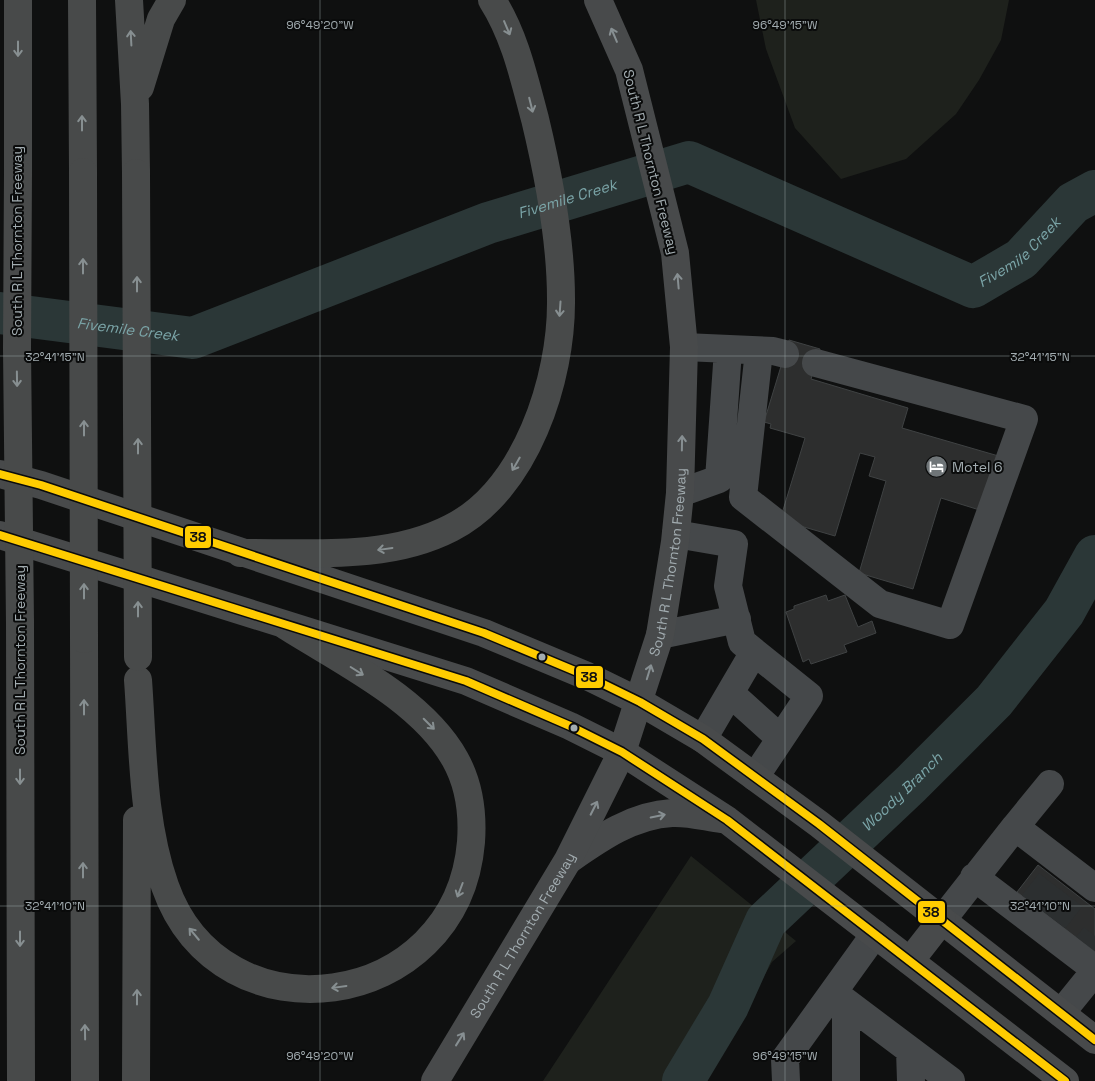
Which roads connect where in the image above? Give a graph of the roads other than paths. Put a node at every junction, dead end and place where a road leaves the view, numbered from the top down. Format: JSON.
{"nodes":[{"id":1,"x":18,"y":0,"type":"edge"},
{"id":2,"x":82,"y":0,"type":"edge"},
{"id":3,"x":129,"y":0,"type":"edge"},
{"id":4,"x":172,"y":0,"type":"edge"},
{"id":5,"x":492,"y":0,"type":"edge"},
{"id":6,"x":598,"y":0,"type":"edge"},
{"id":7,"x":135,"y":104,"type":"junction"},
{"id":8,"x":684,"y":347,"type":"junction"},
{"id":9,"x":728,"y":350,"type":"junction"},
{"id":10,"x":816,"y":363,"type":"dead end"},
{"id":11,"x":0,"y":474,"type":"edge"},
{"id":12,"x":680,"y":493,"type":"junction"},
{"id":13,"x":676,"y":534,"type":"junction"},
{"id":14,"x":0,"y":535,"type":"edge"},
{"id":15,"x":240,"y":554,"type":"junction"},
{"id":16,"x":736,"y":619,"type":"junction"},
{"id":17,"x":286,"y":626,"type":"junction"},
{"id":18,"x":660,"y":635,"type":"junction"},
{"id":19,"x":754,"y":652,"type":"junction"},
{"id":20,"x":138,"y":669,"type":"junction"},
{"id":21,"x":730,"y":693,"type":"junction"},
{"id":22,"x":640,"y":702,"type":"junction"},
{"id":23,"x":780,"y":738,"type":"junction"},
{"id":24,"x":703,"y":739,"type":"junction"},
{"id":25,"x":622,"y":752,"type":"junction"},
{"id":26,"x":755,"y":777,"type":"junction"},
{"id":27,"x":1050,"y":784,"type":"dead end"},
{"id":28,"x":727,"y":820,"type":"junction"},
{"id":29,"x":1015,"y":827,"type":"junction"},
{"id":30,"x":568,"y":860,"type":"junction"},
{"id":31,"x":974,"y":877,"type":"junction"},
{"id":32,"x":1074,"y":880,"type":"edge"},
{"id":33,"x":942,"y":920,"type":"junction"},
{"id":34,"x":867,"y":928,"type":"junction"},
{"id":35,"x":910,"y":961,"type":"junction"},
{"id":36,"x":1089,"y":961,"type":"edge"},
{"id":37,"x":840,"y":998,"type":"junction"},
{"id":38,"x":1061,"y":1013,"type":"junction"},
{"id":39,"x":1095,"y":1040,"type":"edge"},
{"id":40,"x":910,"y":1050,"type":"junction"},
{"id":41,"x":786,"y":1070,"type":"edge"},
{"id":42,"x":21,"y":1081,"type":"edge"},
{"id":43,"x":85,"y":1081,"type":"edge"},
{"id":44,"x":136,"y":1081,"type":"edge"},
{"id":45,"x":435,"y":1081,"type":"edge"},
{"id":46,"x":769,"y":1081,"type":"edge"},
{"id":47,"x":846,"y":1081,"type":"edge"},
{"id":48,"x":911,"y":1081,"type":"edge"},
{"id":49,"x":951,"y":1081,"type":"edge"},
{"id":50,"x":1065,"y":1081,"type":"edge"}],
"edges":[{"from":1,"to":42,"type":"highway","name":"South R L Thornton Freeway","one_way":true,"bridge":true},
{"from":43,"to":2,"type":"highway","one_way":true,"bridge":true},
{"from":7,"to":3,"type":"highway","one_way":true},
{"from":4,"to":7,"type":"highway"},
{"from":5,"to":15,"type":"highway","one_way":true},
{"from":8,"to":6,"type":"main road","name":"South R L Thornton Freeway","one_way":true},
{"from":20,"to":7,"type":"highway","one_way":true,"bridge":true},
{"from":8,"to":9,"type":"lane"},
{"from":12,"to":8,"type":"main road","name":"South R L Thornton Freeway","one_way":true},
{"from":9,"to":10,"type":"lane"},
{"from":9,"to":12,"type":"lane"},
{"from":11,"to":15,"type":"main road"},
{"from":12,"to":13,"type":"main road","name":"South R L Thornton Freeway"},
{"from":13,"to":16,"type":"lane"},
{"from":13,"to":18,"type":"main road","name":"South R L Thornton Freeway"},
{"from":14,"to":17,"type":"main road"},
{"from":15,"to":22,"type":"main road"},
{"from":16,"to":18,"type":"lane"},
{"from":16,"to":19,"type":"lane"},
{"from":17,"to":20,"type":"highway","one_way":true},
{"from":17,"to":25,"type":"main road"},
{"from":22,"to":18,"type":"main road","name":"South R L Thornton Freeway","one_way":true},
{"from":19,"to":21,"type":"lane"},
{"from":19,"to":23,"type":"lane"},
{"from":44,"to":20,"type":"highway","one_way":true},
{"from":21,"to":23,"type":"lane"},
{"from":21,"to":24,"type":"lane"},
{"from":22,"to":24,"type":"main road"},
{"from":22,"to":25,"type":"main road","name":"South R L Thornton Freeway"},
{"from":23,"to":26,"type":"lane"},
{"from":24,"to":26,"type":"main road"},
{"from":25,"to":28,"type":"main road"},
{"from":30,"to":25,"type":"main road","name":"South R L Thornton Freeway","one_way":true},
{"from":26,"to":33,"type":"main road"},
{"from":27,"to":29,"type":"lane"},
{"from":30,"to":28,"type":"main road","one_way":true},
{"from":28,"to":34,"type":"main road"},
{"from":29,"to":31,"type":"lane"},
{"from":29,"to":32,"type":"lane"},
{"from":45,"to":30,"type":"main road","name":"South R L Thornton Freeway","one_way":true},
{"from":31,"to":33,"type":"lane"},
{"from":31,"to":36,"type":"lane"},
{"from":33,"to":35,"type":"main road"},
{"from":33,"to":38,"type":"main road"},
{"from":34,"to":35,"type":"main road"},
{"from":34,"to":37,"type":"lane"},
{"from":35,"to":50,"type":"main road"},
{"from":36,"to":38,"type":"lane"},
{"from":37,"to":40,"type":"lane"},
{"from":37,"to":41,"type":"lane"},
{"from":37,"to":47,"type":"lane"},
{"from":38,"to":39,"type":"main road"},
{"from":40,"to":48,"type":"lane"},
{"from":40,"to":49,"type":"lane"},
{"from":41,"to":46,"type":"lane"}]}
